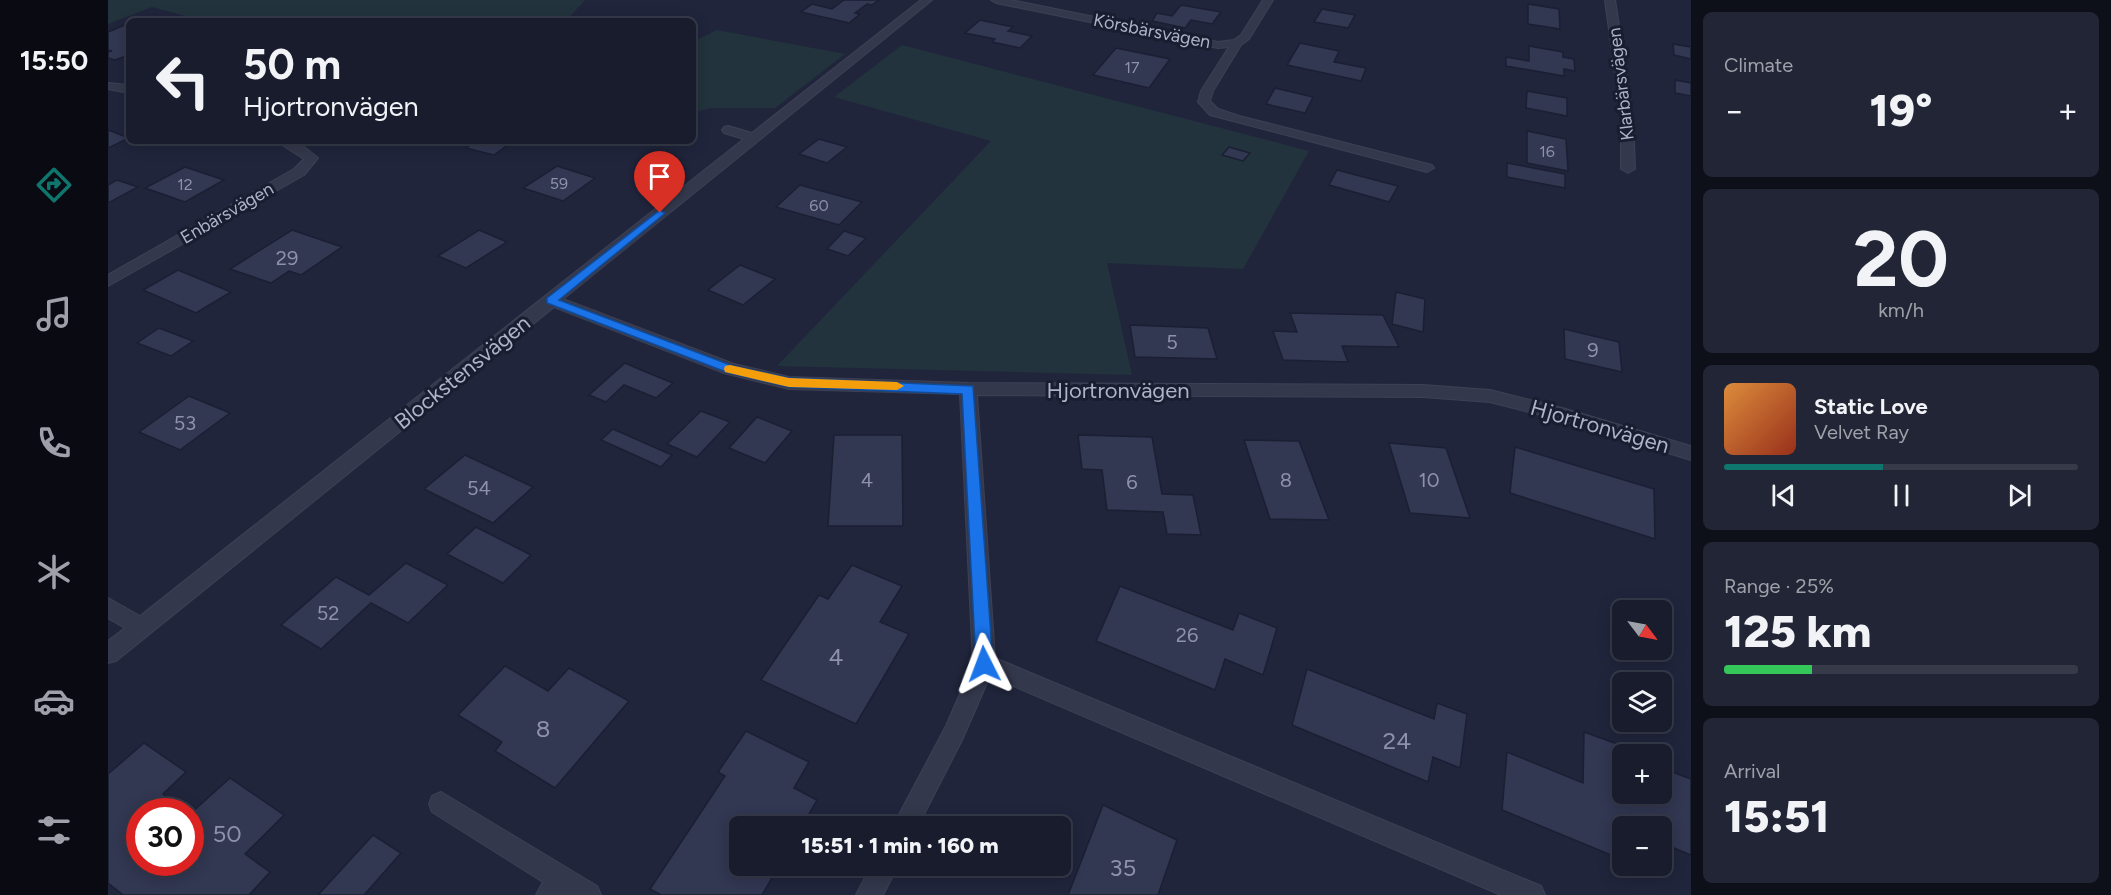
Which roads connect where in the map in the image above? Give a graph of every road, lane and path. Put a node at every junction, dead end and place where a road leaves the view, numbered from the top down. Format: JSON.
{"nodes":[{"id":1,"x":927,"y":0,"type":"edge"},
{"id":2,"x":996,"y":0,"type":"edge"},
{"id":3,"x":1268,"y":0,"type":"edge"},
{"id":4,"x":1610,"y":0,"type":"edge"},
{"id":5,"x":1237,"y":43,"type":"junction"},
{"id":6,"x":108,"y":86,"type":"edge"},
{"id":7,"x":126,"y":89,"type":"edge"},
{"id":8,"x":728,"y":130,"type":"dead end"},
{"id":9,"x":753,"y":138,"type":"junction"},
{"id":10,"x":291,"y":144,"type":"edge"},
{"id":11,"x":1427,"y":168,"type":"dead end"},
{"id":12,"x":1628,"y":169,"type":"dead end"},
{"id":13,"x":108,"y":280,"type":"edge"},
{"id":14,"x":551,"y":300,"type":"junction"},
{"id":15,"x":968,"y":390,"type":"junction"},
{"id":16,"x":1691,"y":453,"type":"edge"},
{"id":17,"x":108,"y":607,"type":"edge"},
{"id":18,"x":141,"y":627,"type":"junction"},
{"id":19,"x":108,"y":654,"type":"edge"},
{"id":20,"x":984,"y":664,"type":"junction"},
{"id":21,"x":441,"y":804,"type":"dead end"},
{"id":22,"x":910,"y":816,"type":"edge"},
{"id":23,"x":879,"y":876,"type":"edge"},
{"id":24,"x":555,"y":887,"type":"edge"},
{"id":25,"x":588,"y":895,"type":"edge"},
{"id":26,"x":869,"y":895,"type":"edge"},
{"id":27,"x":1532,"y":895,"type":"edge"}],
"edges":[{"from":1,"to":9,"type":"street","name":"Blockstensvägen"},
{"from":2,"to":5,"type":"street","name":"Körsbärsvägen"},
{"from":3,"to":5,"type":"street","name":"Körsbärsvägen"},
{"from":4,"to":12,"type":"street","name":"Klarbärsvägen"},
{"from":5,"to":11,"type":"street","name":"Körsbärsvägen"},
{"from":6,"to":7,"type":"street"},
{"from":8,"to":9,"type":"street"},
{"from":9,"to":14,"type":"street","name":"Blockstensvägen"},
{"from":10,"to":13,"type":"street","name":"Enbärsvägen"},
{"from":14,"to":15,"type":"street","name":"Hjortronvägen"},
{"from":14,"to":18,"type":"street","name":"Blockstensvägen"},
{"from":15,"to":16,"type":"street","name":"Hjortronvägen"},
{"from":15,"to":20,"type":"street"},
{"from":17,"to":18,"type":"street"},
{"from":18,"to":19,"type":"street","name":"Blockstensvägen"},
{"from":20,"to":22,"type":"street"},
{"from":20,"to":27,"type":"street"},
{"from":21,"to":24,"type":"street"},
{"from":23,"to":26,"type":"street"},
{"from":24,"to":25,"type":"street"}]}
